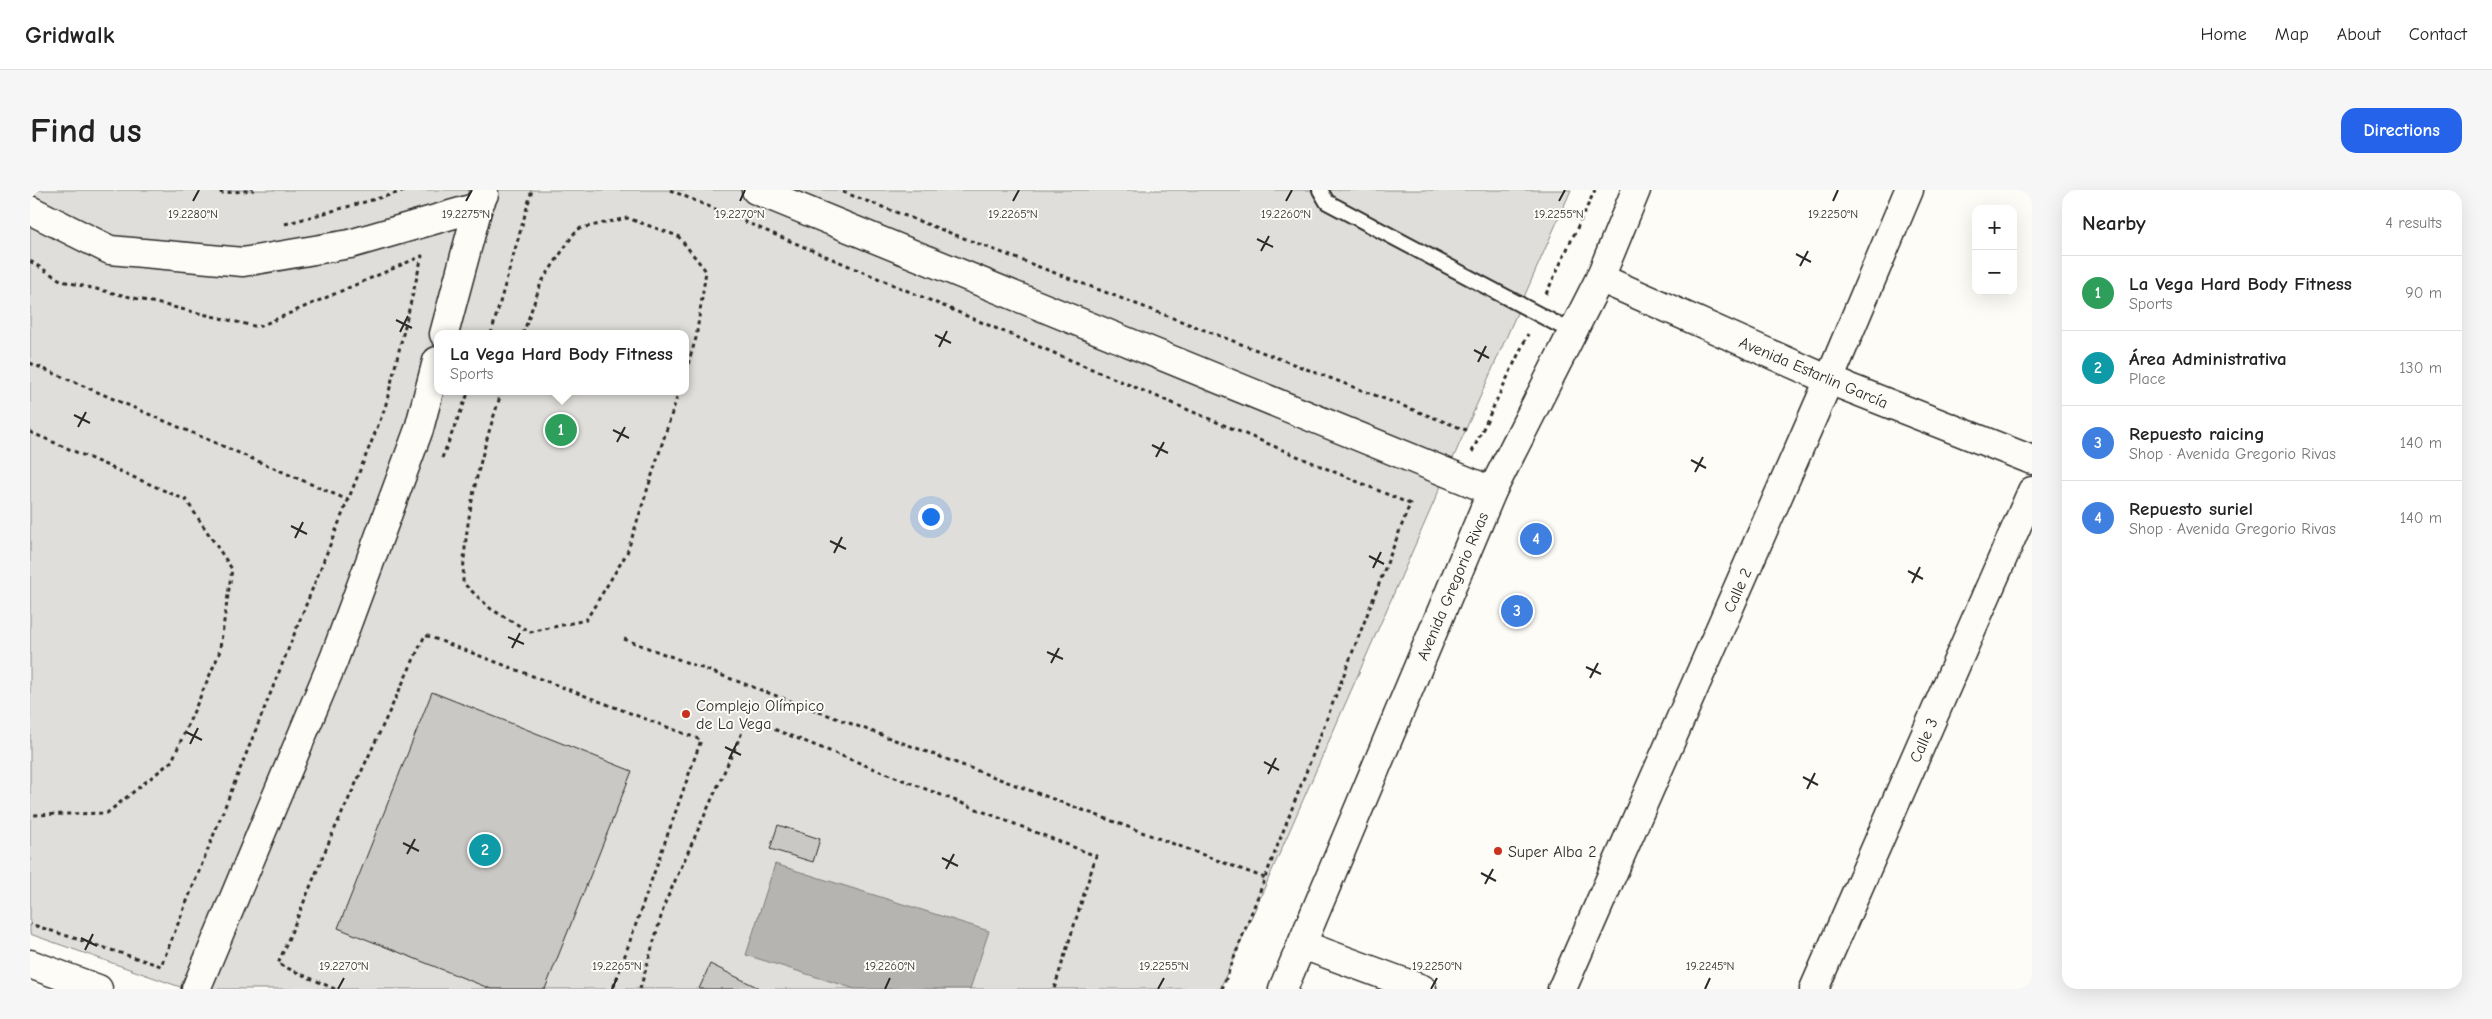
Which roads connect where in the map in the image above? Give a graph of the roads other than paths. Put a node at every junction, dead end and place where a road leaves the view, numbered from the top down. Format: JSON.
{"nodes":[{"id":1,"x":756,"y":190,"type":"edge"},
{"id":2,"x":1320,"y":190,"type":"edge"},
{"id":3,"x":1636,"y":190,"type":"edge"},
{"id":4,"x":1910,"y":190,"type":"edge"},
{"id":5,"x":482,"y":198,"type":"edge"},
{"id":6,"x":30,"y":210,"type":"edge"},
{"id":7,"x":1600,"y":278,"type":"junction"},
{"id":8,"x":445,"y":330,"type":"edge"},
{"id":9,"x":1572,"y":332,"type":"junction"},
{"id":10,"x":434,"y":372,"type":"edge"},
{"id":11,"x":1829,"y":380,"type":"junction"},
{"id":12,"x":2032,"y":460,"type":"edge"},
{"id":13,"x":1492,"y":491,"type":"junction"},
{"id":14,"x":2032,"y":491,"type":"edge"},
{"id":15,"x":1303,"y":944,"type":"junction"},
{"id":16,"x":30,"y":964,"type":"edge"},
{"id":17,"x":98,"y":989,"type":"edge"},
{"id":18,"x":196,"y":989,"type":"edge"},
{"id":19,"x":1283,"y":989,"type":"edge"},
{"id":20,"x":1422,"y":989,"type":"edge"},
{"id":21,"x":1562,"y":989,"type":"edge"},
{"id":22,"x":1814,"y":989,"type":"edge"}],
"edges":[{"from":1,"to":13,"type":"street"},
{"from":2,"to":9,"type":"lane"},
{"from":3,"to":7,"type":"street","name":"Avenida Gregorio Rivas"},
{"from":4,"to":11,"type":"street","name":"Calle 2"},
{"from":5,"to":6,"type":"street"},
{"from":5,"to":8,"type":"street"},
{"from":7,"to":9,"type":"street","name":"Avenida Gregorio Rivas"},
{"from":7,"to":11,"type":"street","name":"Avenida Estarlin García"},
{"from":9,"to":13,"type":"street","name":"Avenida Gregorio Rivas"},
{"from":10,"to":18,"type":"street"},
{"from":11,"to":12,"type":"street","name":"Avenida Estarlin García"},
{"from":11,"to":21,"type":"street","name":"Calle 2"},
{"from":13,"to":15,"type":"street","name":"Avenida Gregorio Rivas"},
{"from":14,"to":22,"type":"street","name":"Calle 3"},
{"from":15,"to":19,"type":"street","name":"Avenida Gregorio Rivas"},
{"from":15,"to":20,"type":"street"},
{"from":16,"to":17,"type":"street"}]}
